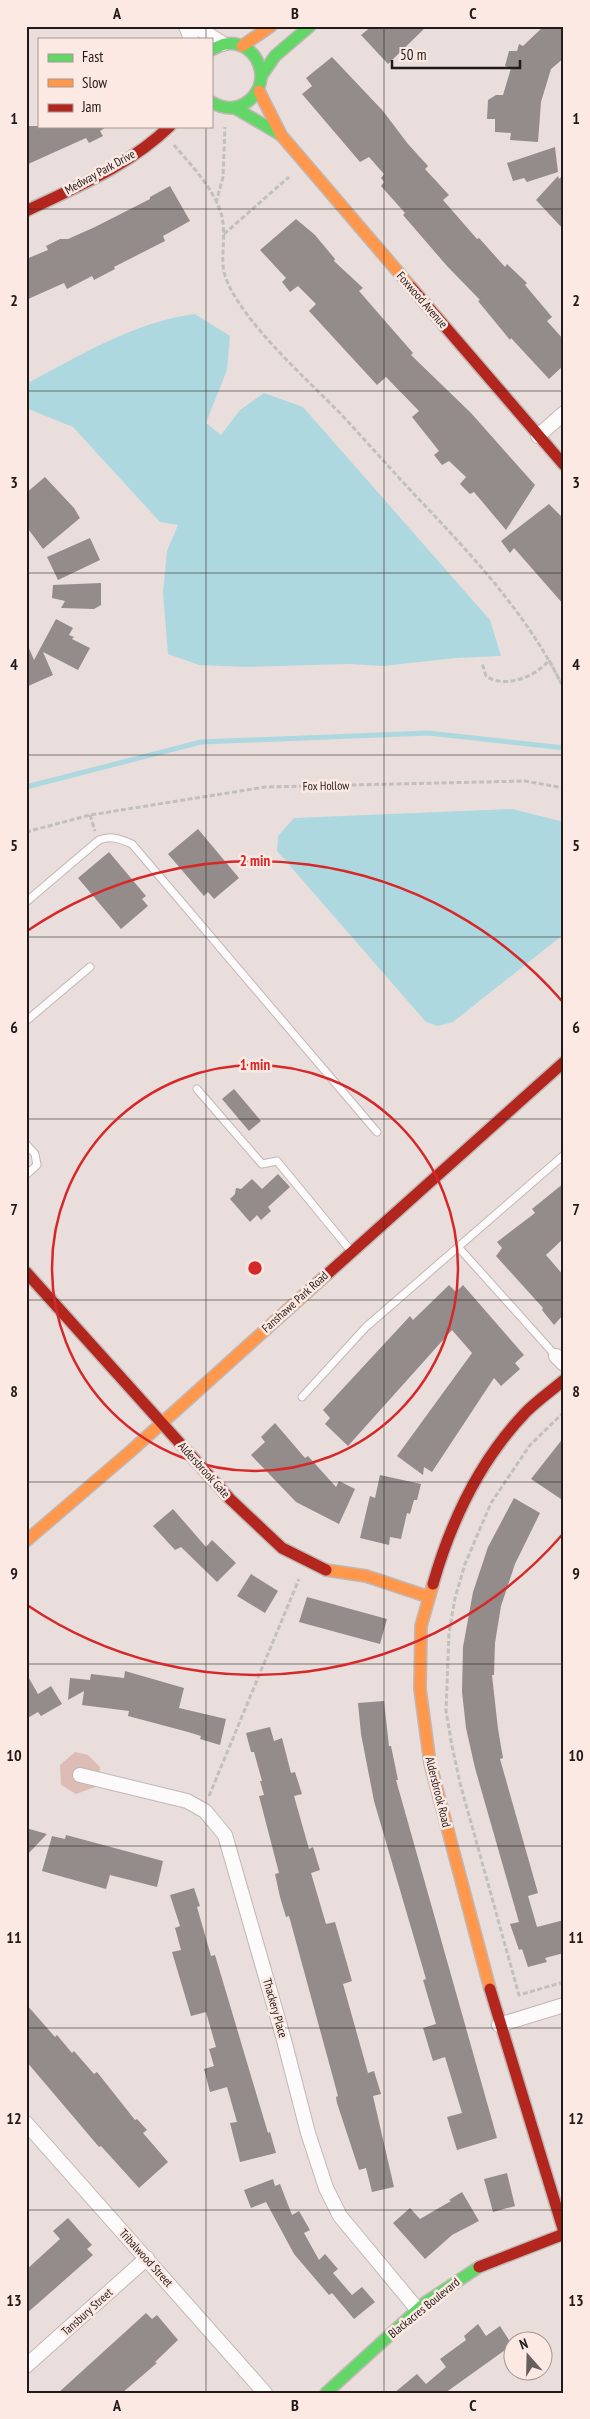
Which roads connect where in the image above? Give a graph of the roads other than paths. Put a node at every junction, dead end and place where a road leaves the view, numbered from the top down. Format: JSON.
{"nodes":[{"id":1,"x":186,"y":26,"type":"edge"},
{"id":2,"x":195,"y":26,"type":"edge"},
{"id":3,"x":271,"y":26,"type":"edge"},
{"id":4,"x":310,"y":26,"type":"edge"},
{"id":5,"x":191,"y":38,"type":"edge"},
{"id":6,"x":208,"y":38,"type":"edge"},
{"id":7,"x":242,"y":46,"type":"junction"},
{"id":8,"x":217,"y":47,"type":"edge"},
{"id":9,"x":262,"y":75,"type":"junction"},
{"id":10,"x":259,"y":91,"type":"junction"},
{"id":11,"x":215,"y":106,"type":"edge"},
{"id":12,"x":234,"y":108,"type":"junction"},
{"id":13,"x":168,"y":128,"type":"edge"},
{"id":14,"x":281,"y":135,"type":"junction"},
{"id":15,"x":26,"y":211,"type":"edge"},
{"id":16,"x":564,"y":413,"type":"edge"},
{"id":17,"x":538,"y":436,"type":"junction"},
{"id":18,"x":564,"y":465,"type":"edge"},
{"id":19,"x":26,"y":902,"type":"edge"},
{"id":20,"x":90,"y":966,"type":"dead end"},
{"id":21,"x":26,"y":1021,"type":"edge"},
{"id":22,"x":564,"y":1062,"type":"edge"},
{"id":23,"x":197,"y":1089,"type":"dead end"},
{"id":24,"x":377,"y":1132,"type":"dead end"},
{"id":25,"x":26,"y":1144,"type":"edge"},
{"id":26,"x":564,"y":1155,"type":"edge"},
{"id":27,"x":26,"y":1175,"type":"edge"},
{"id":28,"x":459,"y":1248,"type":"junction"},
{"id":29,"x":352,"y":1251,"type":"junction"},
{"id":30,"x":26,"y":1272,"type":"edge"},
{"id":31,"x":560,"y":1360,"type":"edge"},
{"id":32,"x":564,"y":1380,"type":"edge"},
{"id":33,"x":302,"y":1397,"type":"dead end"},
{"id":34,"x":162,"y":1423,"type":"junction"},
{"id":35,"x":26,"y":1541,"type":"edge"},
{"id":36,"x":429,"y":1597,"type":"junction"},
{"id":37,"x":80,"y":1775,"type":"dead end"},
{"id":38,"x":564,"y":2005,"type":"edge"},
{"id":39,"x":499,"y":2025,"type":"junction"},
{"id":40,"x":26,"y":2122,"type":"edge"},
{"id":41,"x":564,"y":2233,"type":"edge"},
{"id":42,"x":147,"y":2258,"type":"junction"},
{"id":43,"x":418,"y":2310,"type":"junction"},
{"id":44,"x":26,"y":2366,"type":"edge"},
{"id":45,"x":266,"y":2393,"type":"edge"},
{"id":46,"x":326,"y":2393,"type":"edge"}],
"edges":[{"from":1,"to":5,"type":"street"},
{"from":2,"to":6,"type":"street"},
{"from":3,"to":7,"type":"street"},
{"from":4,"to":9,"type":"street"},
{"from":7,"to":8,"type":"street"},
{"from":7,"to":9,"type":"street"},
{"from":9,"to":10,"type":"street"},
{"from":10,"to":12,"type":"street"},
{"from":10,"to":14,"type":"street","name":"Foxwood Avenue"},
{"from":11,"to":12,"type":"street"},
{"from":12,"to":14,"type":"street","name":"Foxwood Avenue"},
{"from":13,"to":15,"type":"street","name":"Medway Park Drive"},
{"from":14,"to":17,"type":"street","name":"Foxwood Avenue"},
{"from":16,"to":17,"type":"street"},
{"from":17,"to":18,"type":"street","name":"Foxwood Avenue"},
{"from":19,"to":24,"type":"lane"},
{"from":20,"to":21,"type":"lane"},
{"from":22,"to":29,"type":"street","name":"Fanshawe Park Road"},
{"from":23,"to":29,"type":"lane"},
{"from":25,"to":27,"type":"lane"},
{"from":26,"to":28,"type":"lane"},
{"from":28,"to":31,"type":"lane"},
{"from":28,"to":33,"type":"lane"},
{"from":29,"to":34,"type":"street","name":"Fanshawe Park Road"},
{"from":30,"to":34,"type":"street","name":"Aldersbrook Gate"},
{"from":32,"to":36,"type":"street","name":"Aldersbrook Road"},
{"from":34,"to":35,"type":"street","name":"Fanshawe Park Road"},
{"from":34,"to":36,"type":"street","name":"Aldersbrook Gate"},
{"from":36,"to":39,"type":"street","name":"Aldersbrook Road"},
{"from":37,"to":43,"type":"street","name":"Thackery Place"},
{"from":38,"to":39,"type":"street"},
{"from":39,"to":41,"type":"street","name":"Aldersbrook Road"},
{"from":40,"to":42,"type":"street","name":"Tribalwood Street"},
{"from":41,"to":43,"type":"street","name":"Blackacres Boulevard"},
{"from":42,"to":44,"type":"street","name":"Tansbury Street"},
{"from":42,"to":45,"type":"street","name":"Tribalwood Street"},
{"from":43,"to":46,"type":"street","name":"Blackacres Boulevard"}]}
